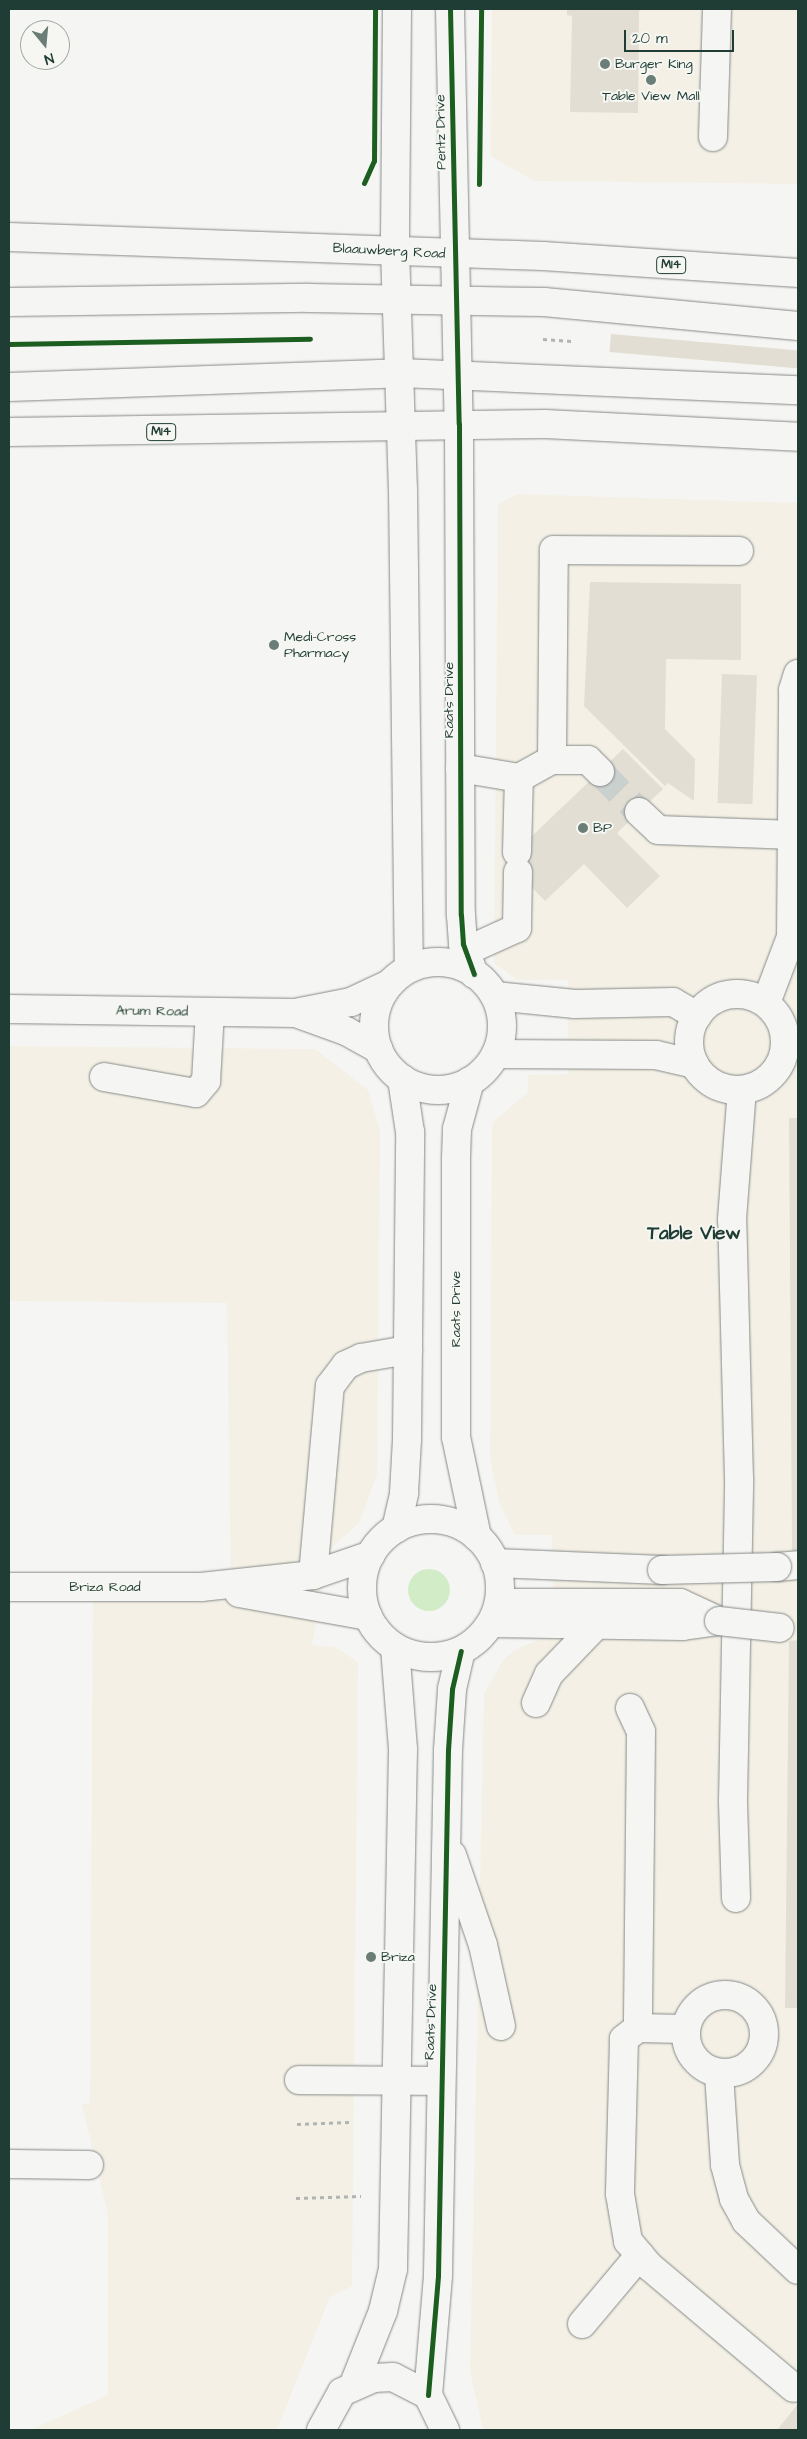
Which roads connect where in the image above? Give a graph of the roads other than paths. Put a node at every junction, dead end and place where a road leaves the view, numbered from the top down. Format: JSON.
{"nodes":[{"id":1,"x":397,"y":9,"type":"edge"},
{"id":2,"x":450,"y":9,"type":"edge"},
{"id":3,"x":717,"y":9,"type":"edge"},
{"id":4,"x":713,"y":137,"type":"dead end"},
{"id":5,"x":9,"y":237,"type":"edge"},
{"id":6,"x":394,"y":250,"type":"junction"},
{"id":7,"x":455,"y":254,"type":"junction"},
{"id":8,"x":798,"y":273,"type":"edge"},
{"id":9,"x":397,"y":299,"type":"junction"},
{"id":10,"x":9,"y":302,"type":"edge"},
{"id":11,"x":456,"y":302,"type":"junction"},
{"id":12,"x":798,"y":326,"type":"edge"},
{"id":13,"x":401,"y":373,"type":"junction"},
{"id":14,"x":458,"y":376,"type":"junction"},
{"id":15,"x":9,"y":388,"type":"edge"},
{"id":16,"x":798,"y":390,"type":"edge"},
{"id":17,"x":459,"y":424,"type":"junction"},
{"id":18,"x":402,"y":426,"type":"junction"},
{"id":19,"x":9,"y":432,"type":"edge"},
{"id":20,"x":798,"y":437,"type":"edge"},
{"id":21,"x":738,"y":551,"type":"dead end"},
{"id":22,"x":798,"y":674,"type":"edge"},
{"id":23,"x":552,"y":760,"type":"junction"},
{"id":24,"x":460,"y":768,"type":"junction"},
{"id":25,"x":600,"y":772,"type":"tunnel mouth"},
{"id":26,"x":520,"y":778,"type":"junction"},
{"id":27,"x":639,"y":812,"type":"tunnel mouth"},
{"id":28,"x":794,"y":835,"type":"junction"},
{"id":29,"x":470,"y":962,"type":"junction"},
{"id":30,"x":399,"y":976,"type":"junction"},
{"id":31,"x":495,"y":996,"type":"junction"},
{"id":32,"x":766,"y":1003,"type":"junction"},
{"id":33,"x":9,"y":1009,"type":"edge"},
{"id":34,"x":210,"y":1012,"type":"junction"},
{"id":35,"x":295,"y":1013,"type":"junction"},
{"id":36,"x":697,"y":1016,"type":"junction"},
{"id":37,"x":791,"y":1025,"type":"edge"},
{"id":38,"x":378,"y":1049,"type":"junction"},
{"id":39,"x":496,"y":1054,"type":"junction"},
{"id":40,"x":694,"y":1064,"type":"junction"},
{"id":41,"x":104,"y":1077,"type":"dead end"},
{"id":42,"x":402,"y":1079,"type":"junction"},
{"id":43,"x":470,"y":1082,"type":"junction"},
{"id":44,"x":742,"y":1090,"type":"junction"},
{"id":45,"x":408,"y":1350,"type":"junction"},
{"id":46,"x":396,"y":1529,"type":"junction"},
{"id":47,"x":477,"y":1537,"type":"junction"},
{"id":48,"x":371,"y":1554,"type":"junction"},
{"id":49,"x":495,"y":1563,"type":"junction"},
{"id":50,"x":788,"y":1566,"type":"edge"},
{"id":51,"x":313,"y":1575,"type":"junction"},
{"id":52,"x":9,"y":1587,"type":"edge"},
{"id":53,"x":201,"y":1587,"type":"junction"},
{"id":54,"x":495,"y":1613,"type":"junction"},
{"id":55,"x":603,"y":1614,"type":"junction"},
{"id":56,"x":368,"y":1616,"type":"junction"},
{"id":57,"x":789,"y":1629,"type":"edge"},
{"id":58,"x":395,"y":1647,"type":"junction"},
{"id":59,"x":461,"y":1651,"type":"junction"},
{"id":60,"x":536,"y":1703,"type":"dead end"},
{"id":61,"x":630,"y":1708,"type":"dead end"},
{"id":62,"x":446,"y":1836,"type":"junction"},
{"id":63,"x":736,"y":1898,"type":"dead end"},
{"id":64,"x":501,"y":2026,"type":"dead end"},
{"id":65,"x":638,"y":2028,"type":"junction"},
{"id":66,"x":685,"y":2029,"type":"junction"},
{"id":67,"x":720,"y":2074,"type":"junction"},
{"id":68,"x":299,"y":2080,"type":"dead end"},
{"id":69,"x":396,"y":2080,"type":"junction"},
{"id":70,"x":440,"y":2081,"type":"junction"},
{"id":71,"x":9,"y":2164,"type":"edge"},
{"id":72,"x":89,"y":2165,"type":"dead end"},
{"id":73,"x":640,"y":2255,"type":"junction"},
{"id":74,"x":798,"y":2270,"type":"edge"},
{"id":75,"x":582,"y":2324,"type":"dead end"},
{"id":76,"x":354,"y":2384,"type":"junction"},
{"id":77,"x":794,"y":2388,"type":"dead end"},
{"id":78,"x":428,"y":2395,"type":"junction"},
{"id":79,"x":321,"y":2430,"type":"edge"},
{"id":80,"x":444,"y":2430,"type":"edge"}],
"edges":[{"from":1,"to":6,"type":"street"},
{"from":2,"to":7,"type":"street","name":"Pentz Drive"},
{"from":3,"to":4,"type":"street"},
{"from":5,"to":6,"type":"street","name":"Blaauwberg Road","number":"M14"},
{"from":6,"to":7,"type":"street","name":"Blaauwberg Road","number":"M14"},
{"from":6,"to":9,"type":"street"},
{"from":7,"to":8,"type":"street","name":"Blaauwberg Road","number":"M14"},
{"from":7,"to":11,"type":"street","name":"Pentz Drive"},
{"from":9,"to":10,"type":"street"},
{"from":9,"to":11,"type":"street"},
{"from":9,"to":13,"type":"street"},
{"from":11,"to":12,"type":"street"},
{"from":11,"to":14,"type":"street","name":"Pentz Drive"},
{"from":13,"to":14,"type":"street"},
{"from":13,"to":15,"type":"street"},
{"from":13,"to":18,"type":"street"},
{"from":14,"to":16,"type":"street"},
{"from":14,"to":17,"type":"street","name":"Raats Drive"},
{"from":17,"to":18,"type":"street","number":"M14"},
{"from":17,"to":20,"type":"street","number":"M14"},
{"from":17,"to":24,"type":"street","name":"Raats Drive"},
{"from":18,"to":19,"type":"street","number":"M14"},
{"from":18,"to":30,"type":"street"},
{"from":21,"to":23,"type":"street"},
{"from":22,"to":28,"type":"street"},
{"from":23,"to":25,"type":"street"},
{"from":23,"to":26,"type":"street"},
{"from":24,"to":26,"type":"street"},
{"from":24,"to":29,"type":"street","name":"Raats Drive"},
{"from":26,"to":29,"type":"street"},
{"from":27,"to":28,"type":"street"},
{"from":28,"to":32,"type":"street"},
{"from":29,"to":30,"type":"street"},
{"from":29,"to":31,"type":"street"},
{"from":30,"to":35,"type":"street","name":"Arum Road"},
{"from":30,"to":38,"type":"street"},
{"from":31,"to":36,"type":"street"},
{"from":31,"to":39,"type":"street"},
{"from":32,"to":36,"type":"street"},
{"from":32,"to":37,"type":"street"},
{"from":33,"to":34,"type":"street","name":"Arum Road"},
{"from":34,"to":35,"type":"street","name":"Arum Road"},
{"from":34,"to":41,"type":"street"},
{"from":35,"to":38,"type":"street","name":"Arum Road"},
{"from":36,"to":40,"type":"street"},
{"from":37,"to":44,"type":"street"},
{"from":38,"to":42,"type":"street"},
{"from":39,"to":40,"type":"street"},
{"from":39,"to":43,"type":"street"},
{"from":40,"to":44,"type":"street"},
{"from":42,"to":43,"type":"street"},
{"from":42,"to":45,"type":"street"},
{"from":43,"to":47,"type":"street","name":"Raats Drive"},
{"from":44,"to":63,"type":"street"},
{"from":45,"to":46,"type":"street"},
{"from":45,"to":51,"type":"street"},
{"from":46,"to":47,"type":"street"},
{"from":46,"to":48,"type":"street"},
{"from":47,"to":49,"type":"street"},
{"from":48,"to":51,"type":"street","name":"Briza Road"},
{"from":48,"to":56,"type":"street"},
{"from":49,"to":50,"type":"street","bridge":true},
{"from":49,"to":54,"type":"street"},
{"from":51,"to":53,"type":"street","name":"Briza Road"},
{"from":52,"to":53,"type":"street","name":"Briza Road"},
{"from":53,"to":56,"type":"street","name":"Briza Road"},
{"from":54,"to":55,"type":"street"},
{"from":54,"to":59,"type":"street"},
{"from":55,"to":57,"type":"street","bridge":true},
{"from":55,"to":60,"type":"street"},
{"from":56,"to":58,"type":"street"},
{"from":58,"to":59,"type":"street"},
{"from":58,"to":69,"type":"street"},
{"from":59,"to":62,"type":"street","name":"Raats Drive"},
{"from":61,"to":65,"type":"street"},
{"from":62,"to":64,"type":"street"},
{"from":62,"to":70,"type":"street","name":"Raats Drive"},
{"from":65,"to":66,"type":"street"},
{"from":65,"to":73,"type":"street"},
{"from":66,"to":67,"type":"street"},
{"from":66,"to":67,"type":"street"},
{"from":67,"to":74,"type":"street"},
{"from":68,"to":69,"type":"street"},
{"from":69,"to":70,"type":"street"},
{"from":69,"to":76,"type":"street"},
{"from":70,"to":78,"type":"street","name":"Raats Drive"},
{"from":71,"to":72,"type":"street"},
{"from":73,"to":75,"type":"street"},
{"from":73,"to":77,"type":"street"},
{"from":76,"to":78,"type":"street"},
{"from":76,"to":79,"type":"street"},
{"from":78,"to":80,"type":"street"}]}
